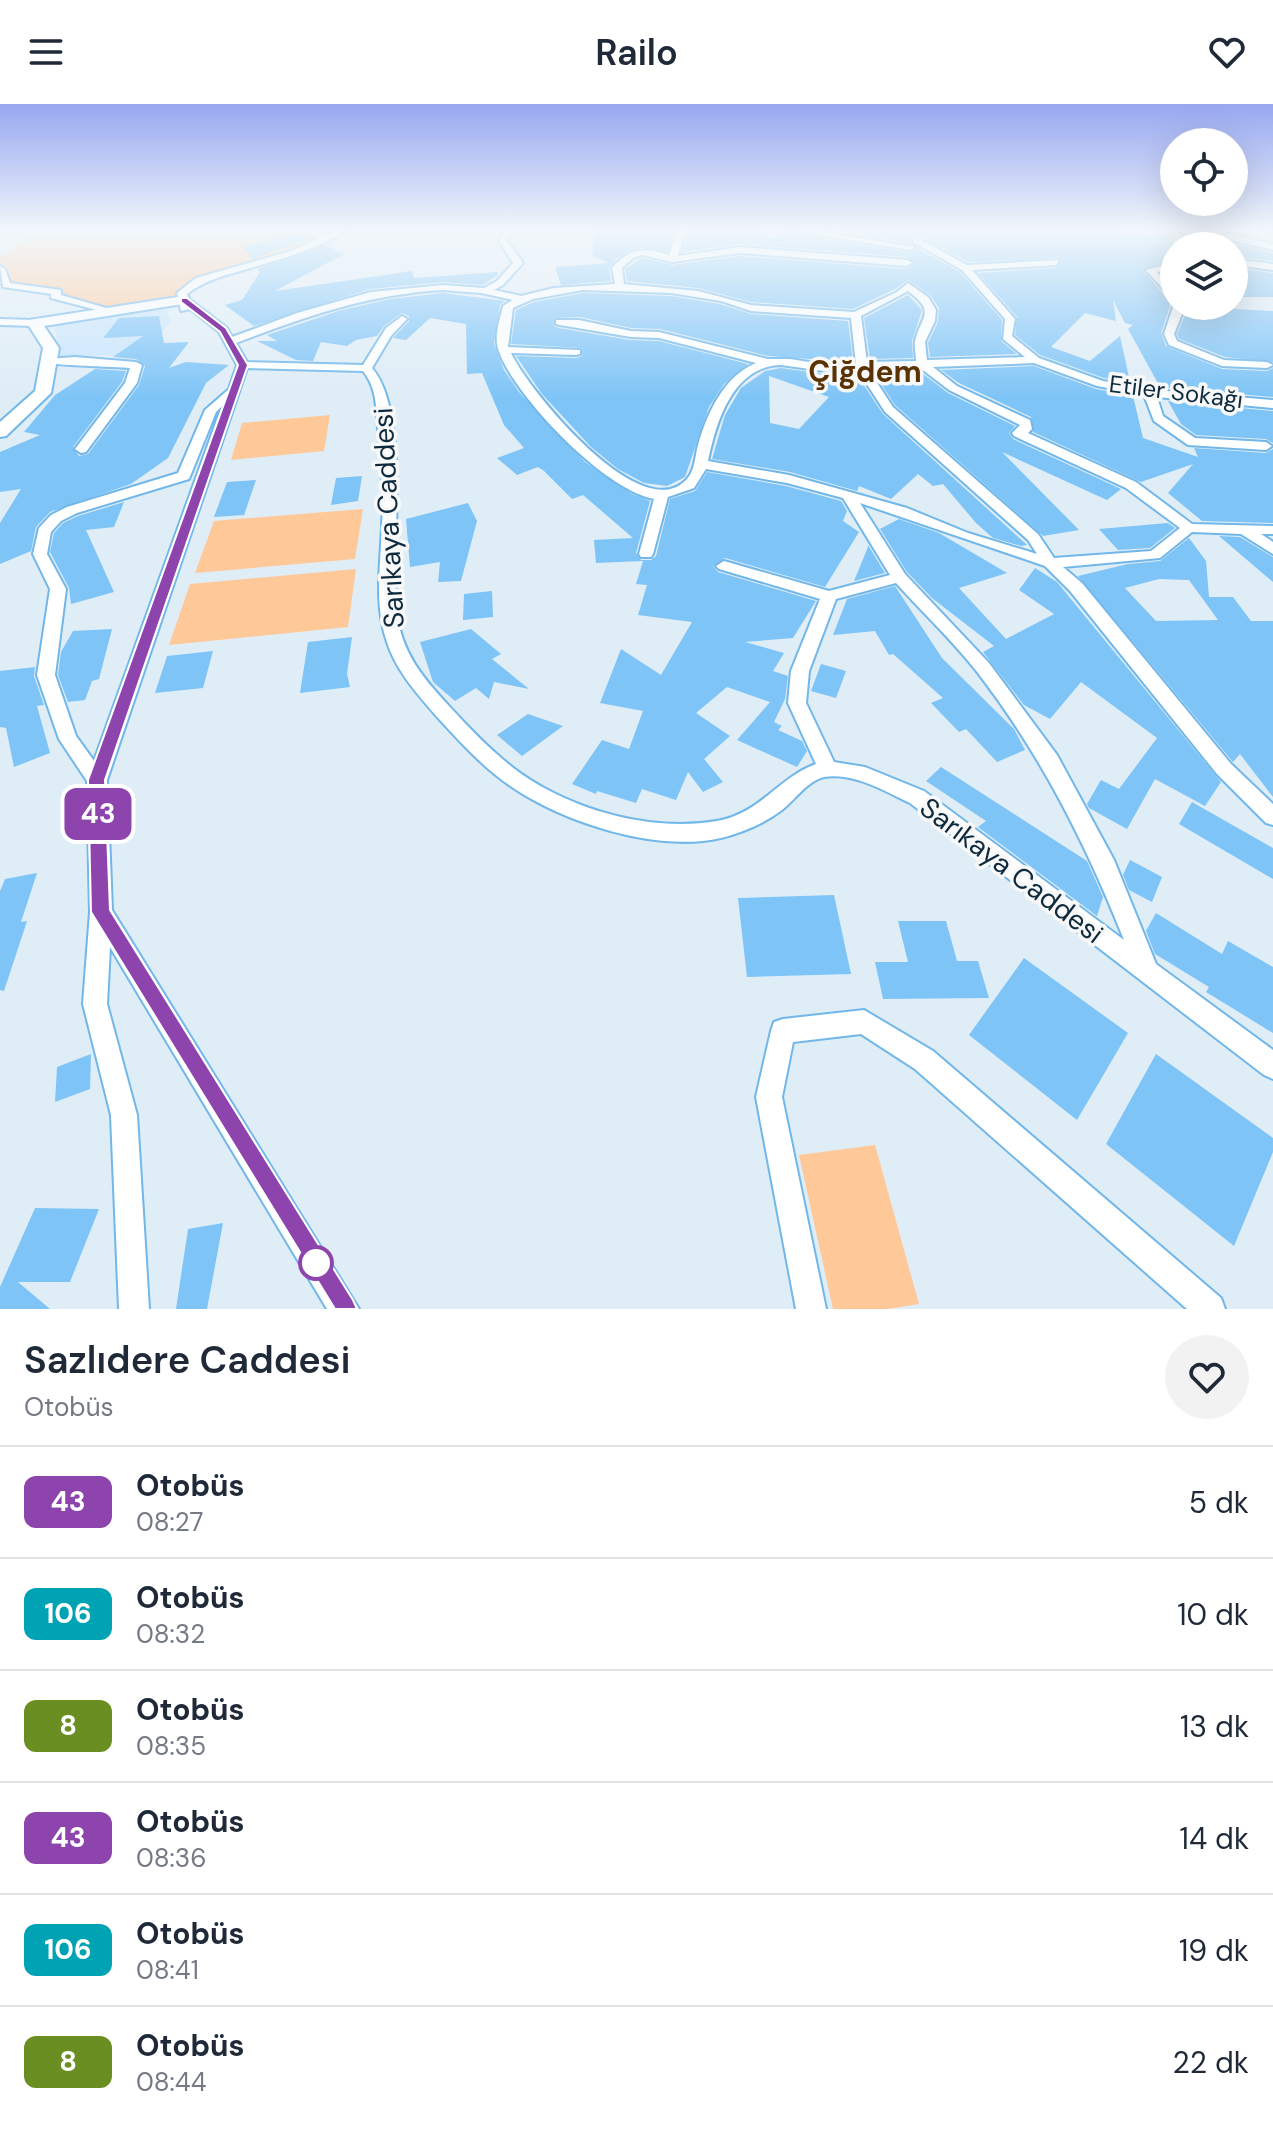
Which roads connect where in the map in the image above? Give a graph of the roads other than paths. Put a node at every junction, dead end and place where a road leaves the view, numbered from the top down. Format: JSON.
{"nodes":[{"id":1,"x":8,"y":285,"type":"edge"},
{"id":2,"x":203,"y":285,"type":"edge"},
{"id":3,"x":496,"y":285,"type":"edge"},
{"id":4,"x":980,"y":285,"type":"edge"},
{"id":5,"x":908,"y":286,"type":"joint"},
{"id":6,"x":620,"y":288,"type":"joint"},
{"id":7,"x":486,"y":291,"type":"junction"},
{"id":8,"x":0,"y":294,"type":"edge"},
{"id":9,"x":54,"y":296,"type":"junction"},
{"id":10,"x":520,"y":299,"type":"junction"},
{"id":11,"x":184,"y":300,"type":"junction"},
{"id":12,"x":112,"y":311,"type":"junction"},
{"id":13,"x":856,"y":315,"type":"junction"},
{"id":14,"x":402,"y":319,"type":"dead end"},
{"id":15,"x":1175,"y":320,"type":"edge"},
{"id":16,"x":0,"y":322,"type":"edge"},
{"id":17,"x":560,"y":322,"type":"dead end"},
{"id":18,"x":34,"y":323,"type":"junction"},
{"id":19,"x":229,"y":342,"type":"junction"},
{"id":20,"x":503,"y":350,"type":"junction"},
{"id":21,"x":576,"y":352,"type":"dead end"},
{"id":22,"x":1035,"y":360,"type":"junction"},
{"id":23,"x":48,"y":362,"type":"junction"},
{"id":24,"x":767,"y":362,"type":"junction"},
{"id":25,"x":922,"y":364,"type":"junction"},
{"id":26,"x":243,"y":365,"type":"junction"},
{"id":27,"x":1267,"y":365,"type":"dead end"},
{"id":28,"x":862,"y":367,"type":"junction"},
{"id":29,"x":366,"y":368,"type":"junction"},
{"id":30,"x":234,"y":390,"type":"junction"},
{"id":31,"x":1149,"y":392,"type":"junction"},
{"id":32,"x":1273,"y":404,"type":"edge"},
{"id":33,"x":0,"y":432,"type":"edge"},
{"id":34,"x":1266,"y":446,"type":"dead end"},
{"id":35,"x":81,"y":449,"type":"dead end"},
{"id":36,"x":701,"y":464,"type":"junction"},
{"id":37,"x":662,"y":495,"type":"junction"},
{"id":38,"x":848,"y":496,"type":"junction"},
{"id":39,"x":1189,"y":528,"type":"junction"},
{"id":40,"x":1244,"y":529,"type":"junction"},
{"id":41,"x":1273,"y":530,"type":"edge"},
{"id":42,"x":1273,"y":549,"type":"edge"},
{"id":43,"x":646,"y":554,"type":"dead end"},
{"id":44,"x":1050,"y":563,"type":"junction"},
{"id":45,"x":724,"y":566,"type":"dead end"},
{"id":46,"x":899,"y":577,"type":"junction"},
{"id":47,"x":829,"y":596,"type":"junction"},
{"id":48,"x":828,"y":769,"type":"junction"},
{"id":49,"x":97,"y":780,"type":"junction"},
{"id":50,"x":1273,"y":817,"type":"edge"},
{"id":51,"x":101,"y":912,"type":"junction"},
{"id":52,"x":1149,"y":975,"type":"junction"},
{"id":53,"x":1273,"y":1066,"type":"edge"},
{"id":54,"x":134,"y":1309,"type":"edge"},
{"id":55,"x":344,"y":1309,"type":"edge"},
{"id":56,"x":811,"y":1309,"type":"edge"},
{"id":57,"x":1210,"y":1309,"type":"edge"}],
"edges":[{"from":1,"to":9,"type":"street"},
{"from":2,"to":11,"type":"street"},
{"from":3,"to":7,"type":"street"},
{"from":4,"to":22,"type":"street","name":"Etiler Sokağı"},
{"from":5,"to":13,"type":"street"},
{"from":5,"to":25,"type":"street"},
{"from":6,"to":10,"type":"street"},
{"from":6,"to":13,"type":"street"},
{"from":7,"to":10,"type":"street"},
{"from":7,"to":19,"type":"street"},
{"from":8,"to":9,"type":"street"},
{"from":9,"to":12,"type":"street"},
{"from":10,"to":20,"type":"street"},
{"from":11,"to":12,"type":"street"},
{"from":11,"to":19,"type":"street"},
{"from":12,"to":18,"type":"street"},
{"from":13,"to":28,"type":"street"},
{"from":14,"to":29,"type":"street"},
{"from":15,"to":27,"type":"street"},
{"from":16,"to":18,"type":"street"},
{"from":17,"to":24,"type":"street","name":"Etiler Sokağı"},
{"from":18,"to":23,"type":"street"},
{"from":19,"to":26,"type":"street"},
{"from":20,"to":21,"type":"street"},
{"from":20,"to":37,"type":"street"},
{"from":22,"to":25,"type":"street","name":"Etiler Sokağı"},
{"from":22,"to":31,"type":"street","name":"Etiler Sokağı"},
{"from":23,"to":33,"type":"street"},
{"from":23,"to":35,"type":"street"},
{"from":24,"to":28,"type":"street","name":"Etiler Sokağı"},
{"from":24,"to":36,"type":"street"},
{"from":25,"to":28,"type":"street","name":"Etiler Sokağı"},
{"from":25,"to":39,"type":"street"},
{"from":26,"to":29,"type":"street","name":"Sarıkaya Caddesi"},
{"from":26,"to":30,"type":"street"},
{"from":28,"to":44,"type":"street"},
{"from":29,"to":48,"type":"street","name":"Sarıkaya Caddesi"},
{"from":30,"to":49,"type":"street"},
{"from":30,"to":49,"type":"street"},
{"from":31,"to":32,"type":"street","name":"Etiler Sokağı"},
{"from":31,"to":34,"type":"street"},
{"from":36,"to":37,"type":"street"},
{"from":36,"to":38,"type":"street"},
{"from":37,"to":43,"type":"street"},
{"from":38,"to":44,"type":"street"},
{"from":38,"to":46,"type":"street"},
{"from":39,"to":40,"type":"street"},
{"from":39,"to":44,"type":"street"},
{"from":40,"to":41,"type":"street"},
{"from":40,"to":42,"type":"street"},
{"from":44,"to":50,"type":"street"},
{"from":45,"to":47,"type":"street"},
{"from":46,"to":47,"type":"street"},
{"from":46,"to":52,"type":"street"},
{"from":47,"to":48,"type":"street"},
{"from":48,"to":52,"type":"street","name":"Sarıkaya Caddesi"},
{"from":49,"to":51,"type":"street"},
{"from":51,"to":54,"type":"street"},
{"from":51,"to":55,"type":"street"},
{"from":52,"to":53,"type":"street","name":"Sarıkaya Caddesi"},
{"from":56,"to":57,"type":"street"}]}
